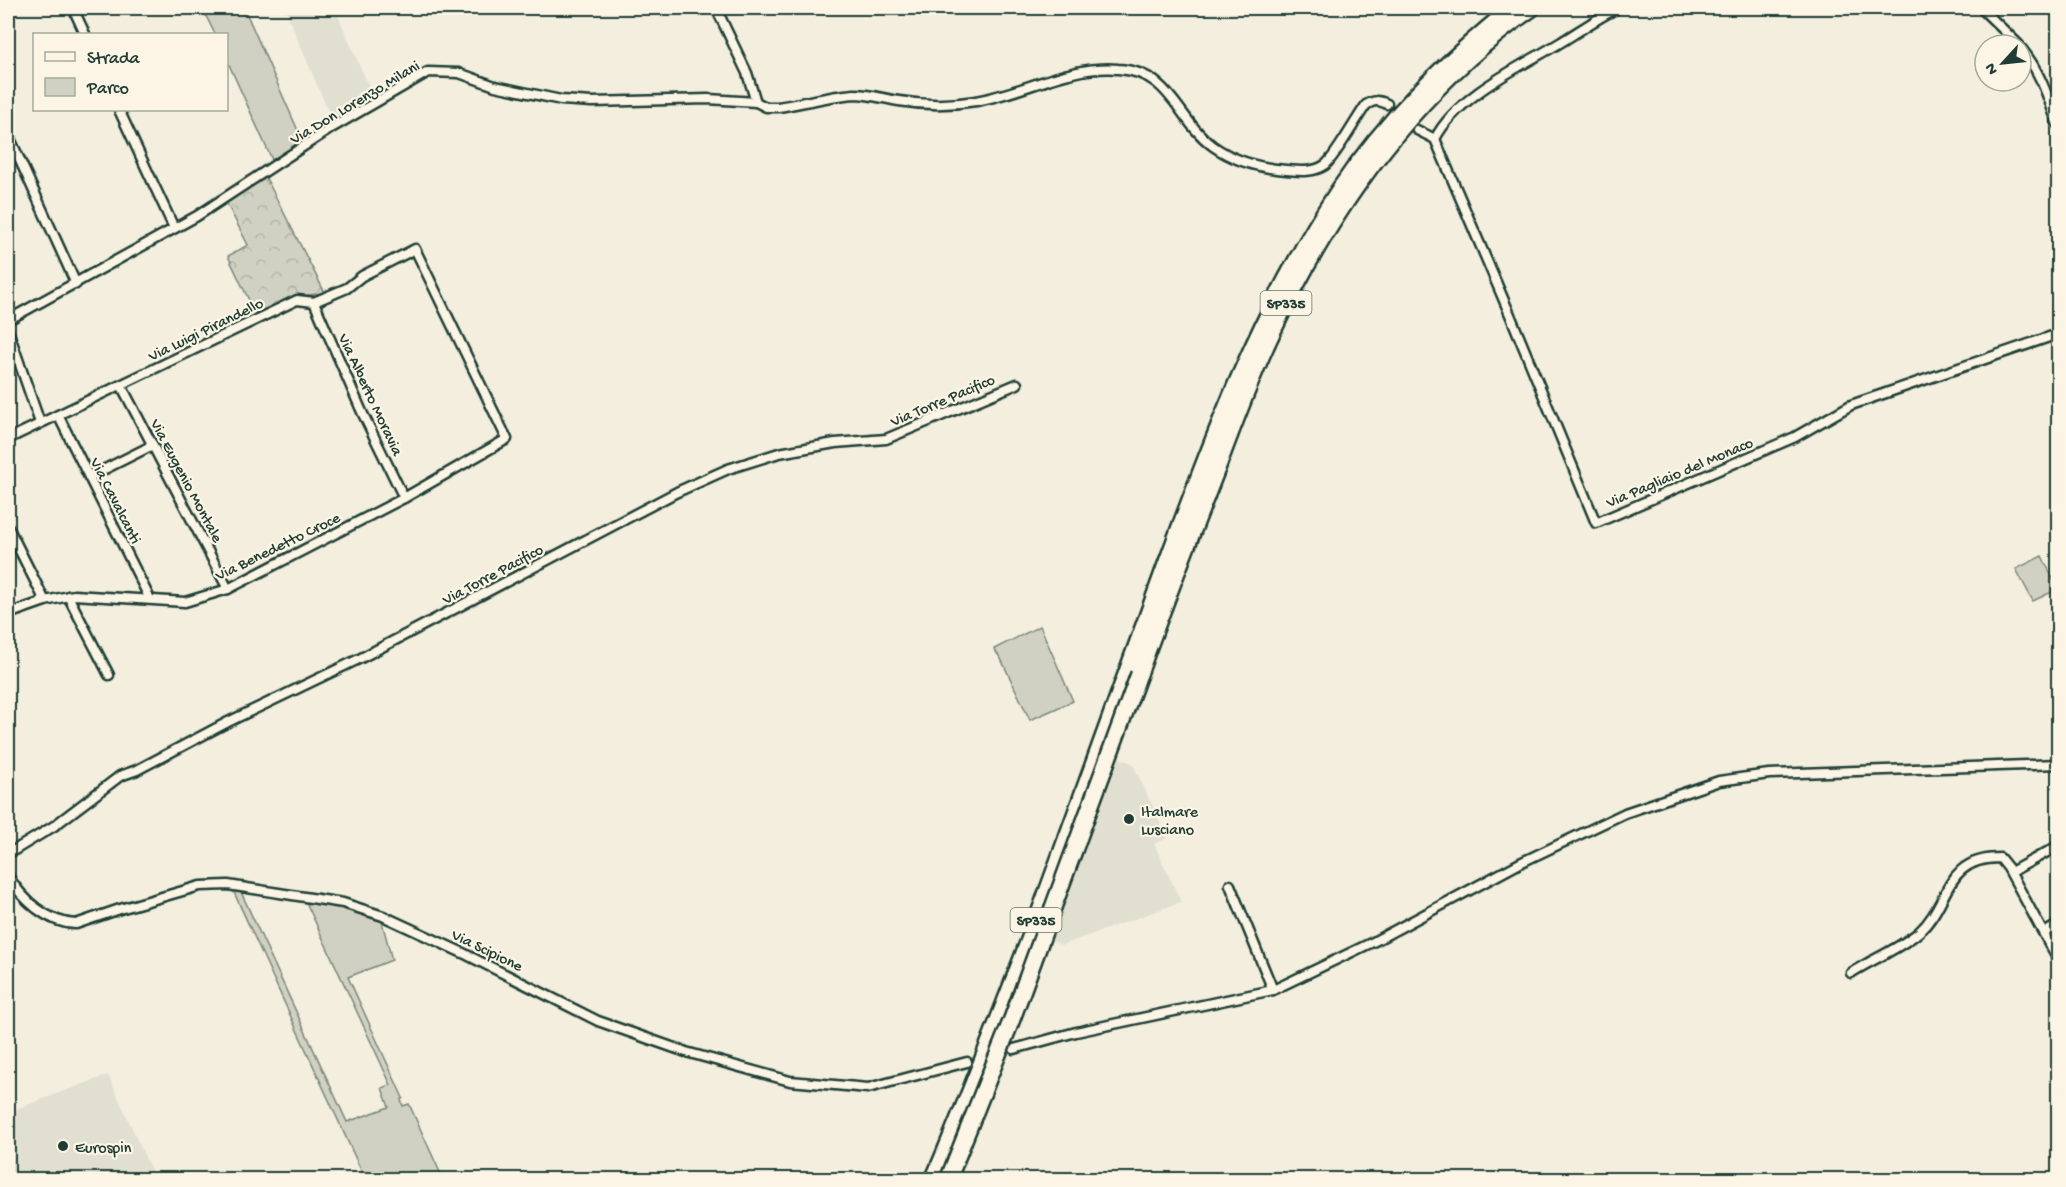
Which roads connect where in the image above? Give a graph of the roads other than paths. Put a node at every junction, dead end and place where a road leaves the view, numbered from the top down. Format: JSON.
{"nodes":[{"id":1,"x":73,"y":8,"type":"edge"},
{"id":2,"x":716,"y":8,"type":"edge"},
{"id":3,"x":1512,"y":8,"type":"edge"},
{"id":4,"x":1532,"y":8,"type":"edge"},
{"id":5,"x":1618,"y":8,"type":"edge"},
{"id":6,"x":1981,"y":8,"type":"edge"},
{"id":7,"x":85,"y":33,"type":"edge"},
{"id":8,"x":2007,"y":33,"type":"edge"},
{"id":9,"x":2033,"y":63,"type":"edge"},
{"id":10,"x":756,"y":102,"type":"junction"},
{"id":11,"x":1387,"y":104,"type":"dead end"},
{"id":12,"x":119,"y":111,"type":"edge"},
{"id":13,"x":2058,"y":125,"type":"edge"},
{"id":14,"x":1417,"y":130,"type":"dead end"},
{"id":15,"x":8,"y":134,"type":"edge"},
{"id":16,"x":1435,"y":140,"type":"junction"},
{"id":17,"x":174,"y":228,"type":"junction"},
{"id":18,"x":76,"y":284,"type":"junction"},
{"id":19,"x":314,"y":302,"type":"junction"},
{"id":20,"x":8,"y":320,"type":"edge"},
{"id":21,"x":8,"y":330,"type":"edge"},
{"id":22,"x":2058,"y":334,"type":"edge"},
{"id":23,"x":1017,"y":384,"type":"dead end"},
{"id":24,"x":121,"y":385,"type":"junction"},
{"id":25,"x":58,"y":415,"type":"junction"},
{"id":26,"x":40,"y":423,"type":"junction"},
{"id":27,"x":8,"y":439,"type":"edge"},
{"id":28,"x":507,"y":440,"type":"joint"},
{"id":29,"x":153,"y":445,"type":"junction"},
{"id":30,"x":89,"y":477,"type":"junction"},
{"id":31,"x":404,"y":498,"type":"junction"},
{"id":32,"x":8,"y":527,"type":"edge"},
{"id":33,"x":228,"y":589,"type":"junction"},
{"id":34,"x":68,"y":596,"type":"junction"},
{"id":35,"x":150,"y":599,"type":"junction"},
{"id":36,"x":45,"y":600,"type":"junction"},
{"id":37,"x":8,"y":614,"type":"edge"},
{"id":38,"x":1137,"y":657,"type":"junction"},
{"id":39,"x":109,"y":675,"type":"dead end"},
{"id":40,"x":2058,"y":764,"type":"edge"},
{"id":41,"x":2058,"y":846,"type":"edge"},
{"id":42,"x":8,"y":854,"type":"edge"},
{"id":43,"x":2011,"y":872,"type":"junction"},
{"id":44,"x":8,"y":876,"type":"edge"},
{"id":45,"x":1230,"y":885,"type":"dead end"},
{"id":46,"x":2058,"y":925,"type":"edge"},
{"id":47,"x":2044,"y":933,"type":"junction"},
{"id":48,"x":2058,"y":960,"type":"edge"},
{"id":49,"x":1851,"y":973,"type":"dead end"},
{"id":50,"x":1274,"y":990,"type":"junction"},
{"id":51,"x":1014,"y":1049,"type":"dead end"},
{"id":52,"x":967,"y":1062,"type":"dead end"},
{"id":53,"x":933,"y":1179,"type":"edge"},
{"id":54,"x":948,"y":1179,"type":"edge"}],
"edges":[{"from":1,"to":7,"type":"street"},
{"from":2,"to":10,"type":"street"},
{"from":3,"to":38,"type":"highway","number":"SP335"},
{"from":4,"to":38,"type":"highway","number":"SP335"},
{"from":5,"to":16,"type":"street"},
{"from":6,"to":8,"type":"street"},
{"from":9,"to":13,"type":"street"},
{"from":10,"to":11,"type":"street","name":"Via Don Lorenzo Milani"},
{"from":10,"to":17,"type":"street","name":"Via Don Lorenzo Milani"},
{"from":12,"to":17,"type":"street"},
{"from":14,"to":16,"type":"street"},
{"from":15,"to":18,"type":"street"},
{"from":16,"to":22,"type":"street","name":"Via Pagliaio del Monaco"},
{"from":17,"to":18,"type":"street","name":"Via Don Lorenzo Milani"},
{"from":18,"to":20,"type":"street","name":"Via Don Lorenzo Milani"},
{"from":19,"to":24,"type":"street","name":"Via Luigi Pirandello"},
{"from":19,"to":28,"type":"street","name":"Via Luigi Pirandello"},
{"from":19,"to":31,"type":"street","name":"Via Alberto Moravia"},
{"from":21,"to":26,"type":"street"},
{"from":23,"to":42,"type":"street","name":"Via Torre Pacifico"},
{"from":24,"to":25,"type":"street","name":"Via Luigi Pirandello"},
{"from":24,"to":29,"type":"street","name":"Via Eugenio Montale"},
{"from":25,"to":26,"type":"street","name":"Via Luigi Pirandello"},
{"from":25,"to":30,"type":"street","name":"Via Cavalcanti"},
{"from":26,"to":27,"type":"street","name":"Via Luigi Pirandello"},
{"from":28,"to":31,"type":"street","name":"Via Benedetto Croce"},
{"from":29,"to":30,"type":"street"},
{"from":29,"to":33,"type":"street","name":"Via Eugenio Montale"},
{"from":30,"to":35,"type":"street","name":"Via Cavalcanti"},
{"from":31,"to":33,"type":"street","name":"Via Benedetto Croce"},
{"from":32,"to":36,"type":"street"},
{"from":33,"to":35,"type":"street","name":"Via Benedetto Croce"},
{"from":34,"to":35,"type":"street","name":"Via Benedetto Croce"},
{"from":34,"to":36,"type":"street","name":"Via Benedetto Croce"},
{"from":34,"to":39,"type":"street"},
{"from":36,"to":37,"type":"street","name":"Via Benedetto Croce"},
{"from":38,"to":53,"type":"highway","number":"SP335"},
{"from":38,"to":54,"type":"highway","number":"SP335","bridge":true},
{"from":40,"to":50,"type":"street"},
{"from":41,"to":43,"type":"street"},
{"from":43,"to":47,"type":"street"},
{"from":43,"to":49,"type":"street"},
{"from":44,"to":52,"type":"street","name":"Via Scipione"},
{"from":45,"to":50,"type":"street"},
{"from":46,"to":47,"type":"street"},
{"from":47,"to":48,"type":"street"},
{"from":50,"to":51,"type":"street"}]}
